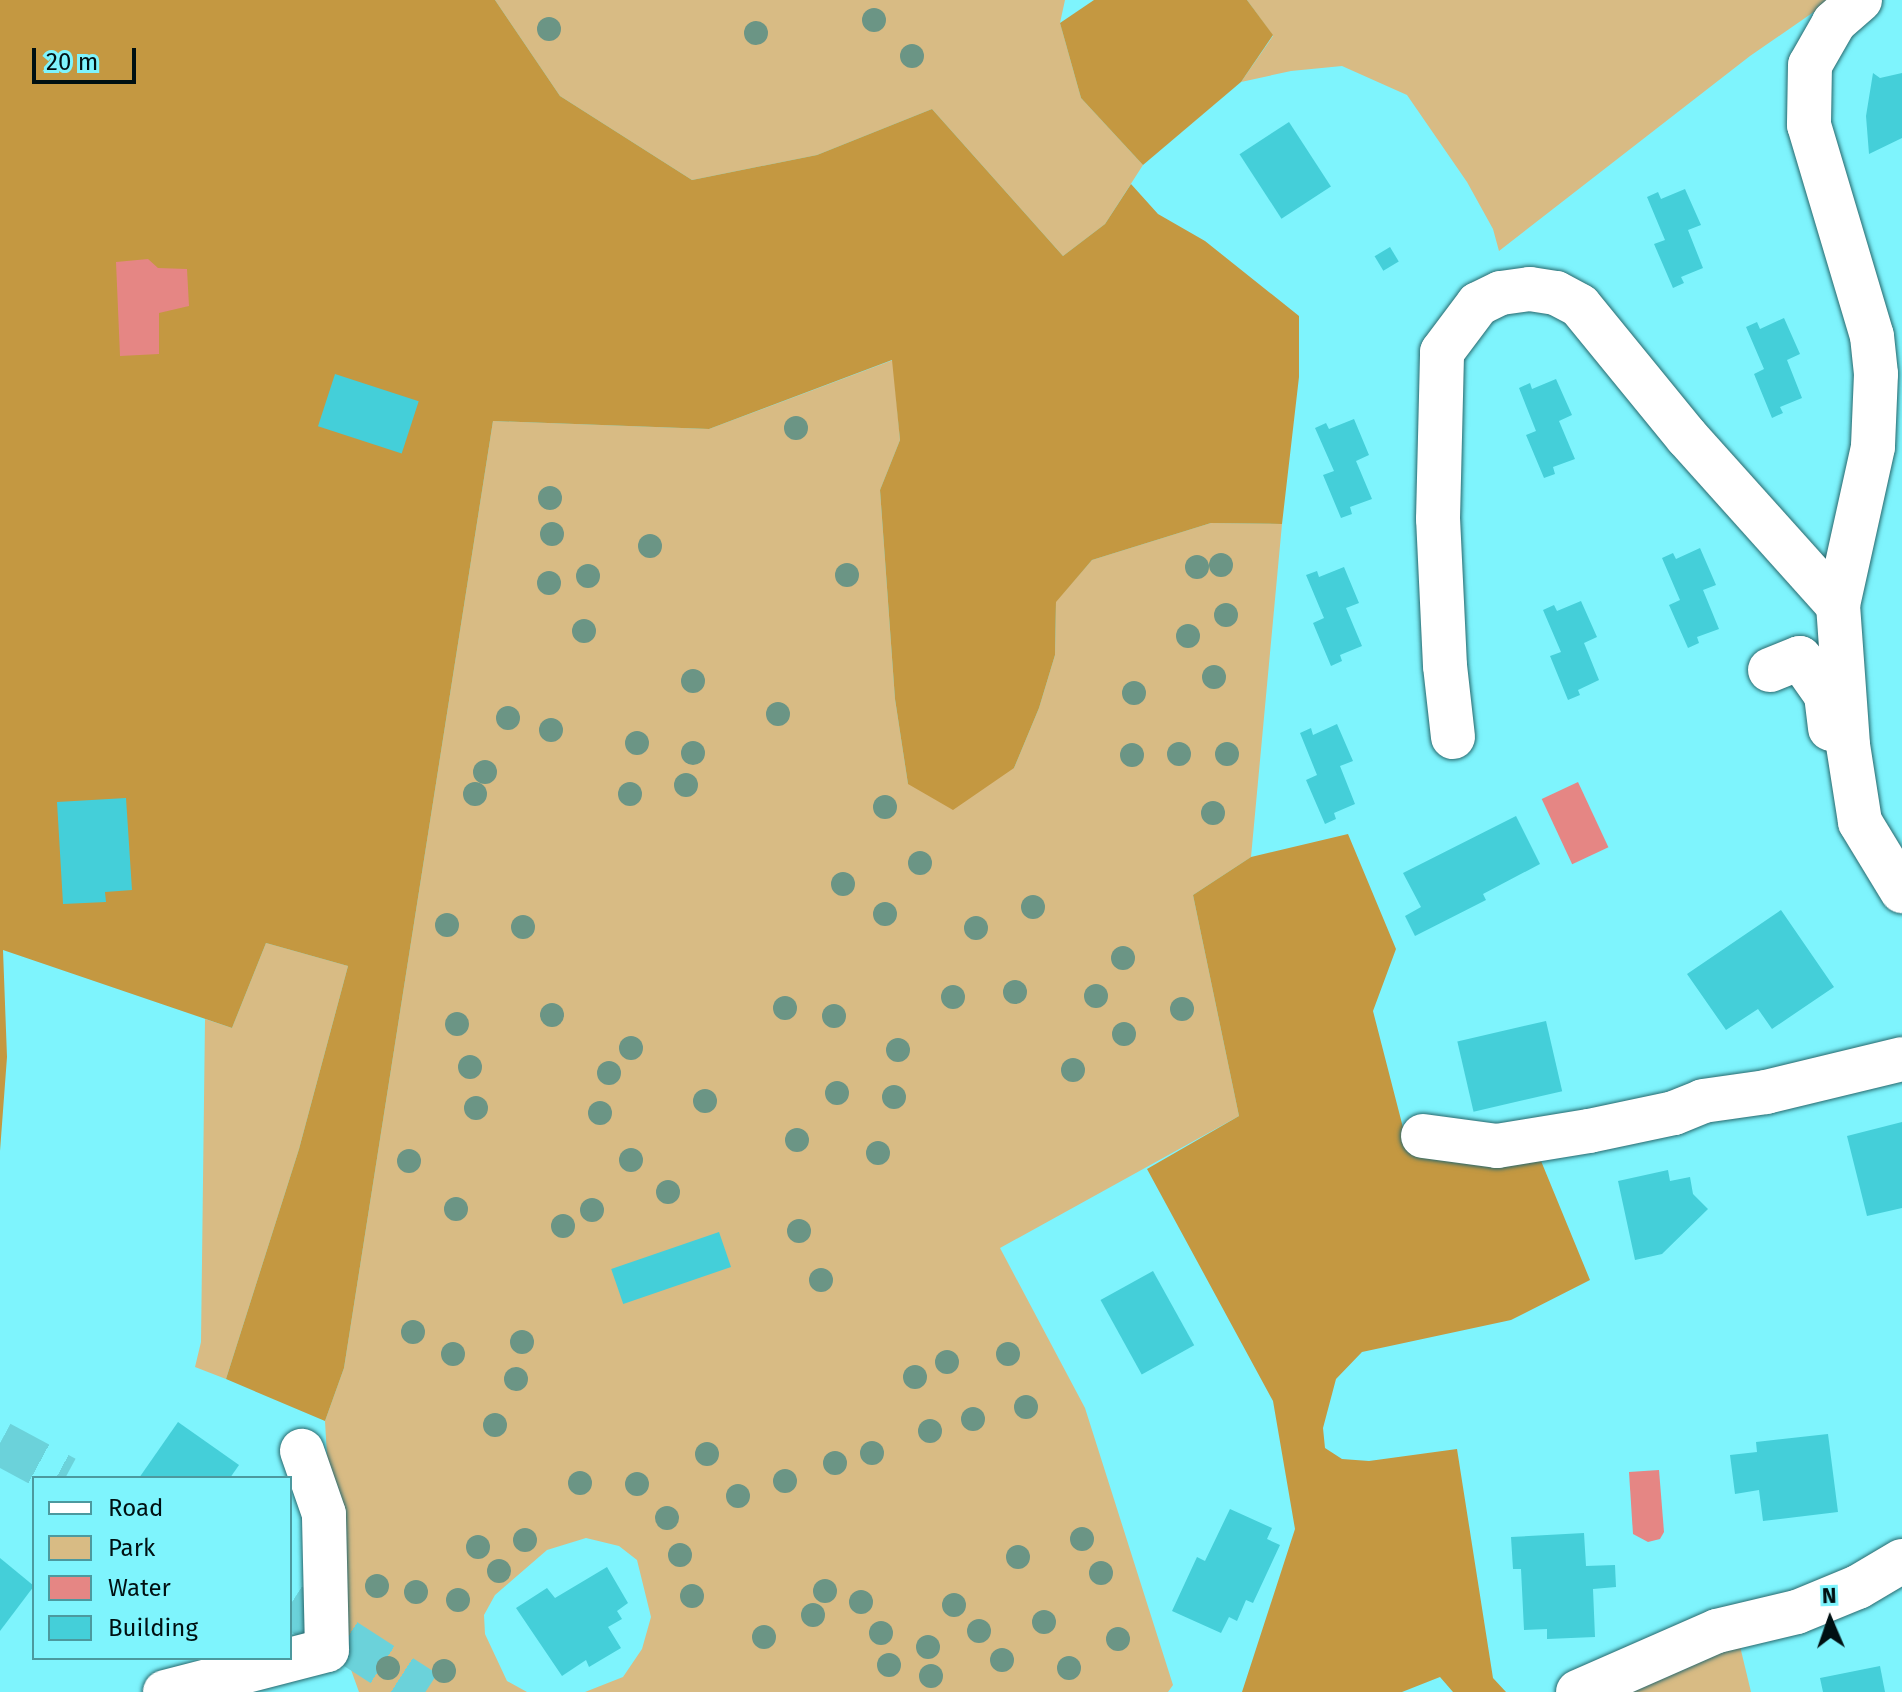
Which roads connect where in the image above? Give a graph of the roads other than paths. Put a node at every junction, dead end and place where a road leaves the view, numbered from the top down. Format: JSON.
{"nodes":[{"id":1,"x":1860,"y":0,"type":"edge"},
{"id":2,"x":1838,"y":605,"type":"junction"},
{"id":3,"x":1770,"y":670,"type":"dead end"},
{"id":4,"x":1453,"y":737,"type":"dead end"},
{"id":5,"x":1860,"y":822,"type":"junction"},
{"id":6,"x":1902,"y":891,"type":"edge"},
{"id":7,"x":1902,"y":1059,"type":"edge"},
{"id":8,"x":1423,"y":1136,"type":"dead end"},
{"id":9,"x":302,"y":1451,"type":"dead end"},
{"id":10,"x":1902,"y":1561,"type":"edge"},
{"id":11,"x":292,"y":1659,"type":"edge"},
{"id":12,"x":288,"y":1660,"type":"edge"},
{"id":13,"x":165,"y":1692,"type":"edge"},
{"id":14,"x":1578,"y":1692,"type":"edge"}],
"edges":[{"from":1,"to":2,"type":"street"},
{"from":2,"to":4,"type":"street"},
{"from":2,"to":5,"type":"street"},
{"from":3,"to":5,"type":"street"},
{"from":5,"to":6,"type":"street"},
{"from":7,"to":8,"type":"street"},
{"from":9,"to":11,"type":"street"},
{"from":10,"to":14,"type":"street"},
{"from":12,"to":13,"type":"street"}]}
